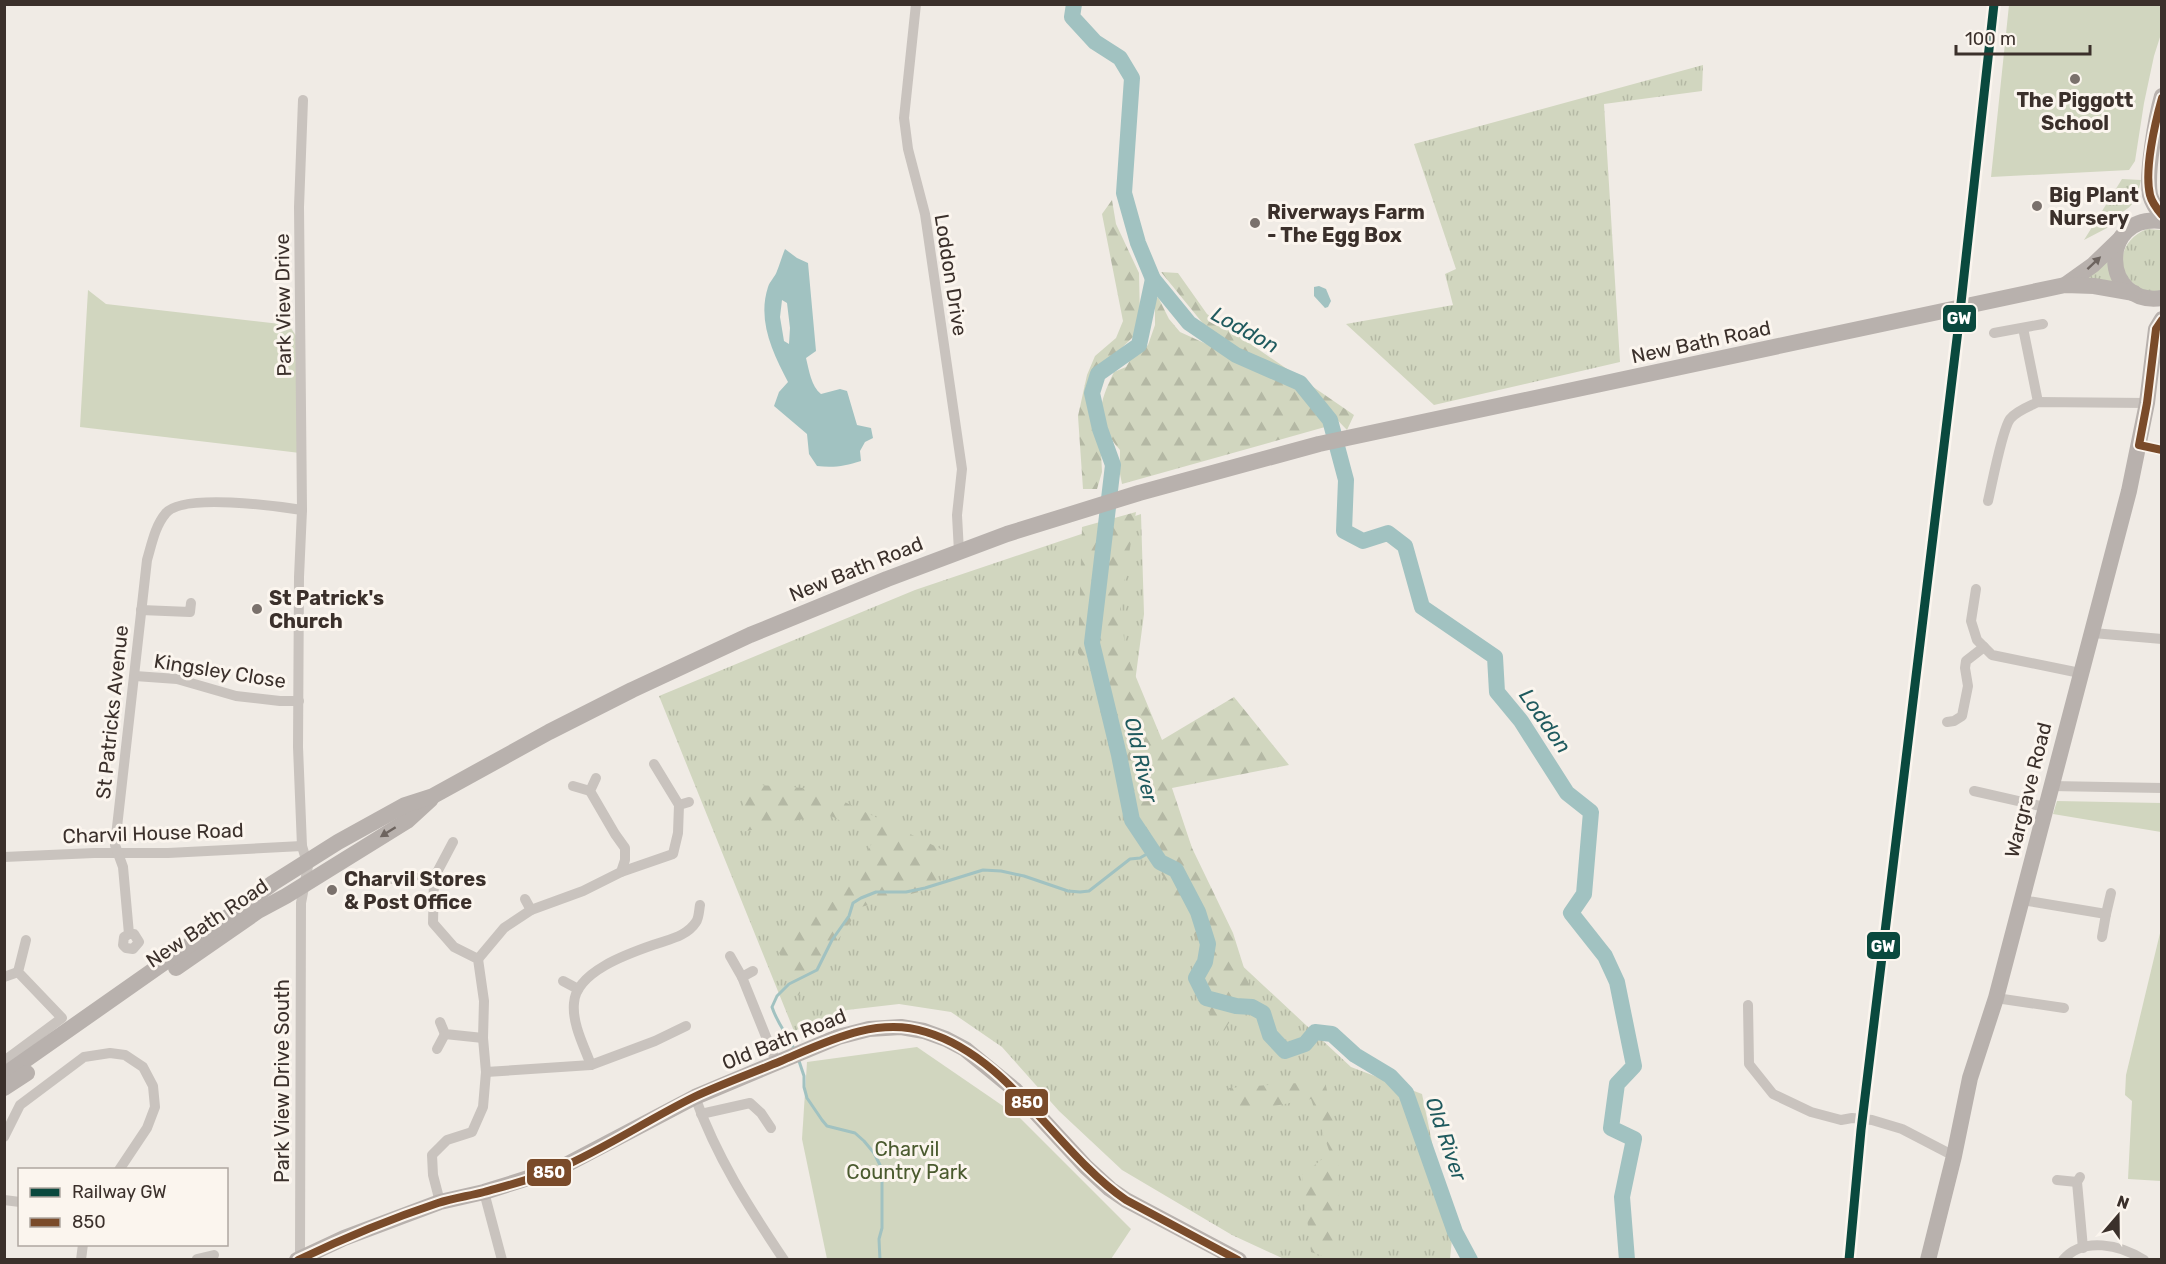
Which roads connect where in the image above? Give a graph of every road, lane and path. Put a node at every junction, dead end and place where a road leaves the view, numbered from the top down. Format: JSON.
{"nodes":[{"id":1,"x":916,"y":4,"type":"edge"},
{"id":2,"x":2162,"y":96,"type":"edge"},
{"id":3,"x":303,"y":100,"type":"dead end"},
{"id":4,"x":2151,"y":195,"type":"junction"},
{"id":5,"x":2162,"y":216,"type":"edge"},
{"id":6,"x":2162,"y":221,"type":"edge"},
{"id":7,"x":2133,"y":226,"type":"junction"},
{"id":8,"x":2120,"y":239,"type":"junction"},
{"id":9,"x":2065,"y":285,"type":"junction"},
{"id":10,"x":2139,"y":295,"type":"junction"},
{"id":11,"x":2162,"y":298,"type":"edge"},
{"id":12,"x":2043,"y":324,"type":"dead end"},
{"id":13,"x":2023,"y":328,"type":"junction"},
{"id":14,"x":2158,"y":329,"type":"edge"},
{"id":15,"x":1994,"y":333,"type":"dead end"},
{"id":16,"x":2038,"y":402,"type":"junction"},
{"id":17,"x":2147,"y":403,"type":"junction"},
{"id":18,"x":2139,"y":445,"type":"junction"},
{"id":19,"x":2162,"y":450,"type":"edge"},
{"id":20,"x":2002,"y":496,"type":"dead end"},
{"id":21,"x":302,"y":510,"type":"junction"},
{"id":22,"x":959,"y":552,"type":"junction"},
{"id":23,"x":1976,"y":588,"type":"dead end"},
{"id":24,"x":141,"y":610,"type":"junction"},
{"id":25,"x":190,"y":612,"type":"dead end"},
{"id":26,"x":2093,"y":633,"type":"junction"},
{"id":27,"x":2162,"y":639,"type":"edge"},
{"id":28,"x":1984,"y":647,"type":"junction"},
{"id":29,"x":2080,"y":673,"type":"junction"},
{"id":30,"x":135,"y":676,"type":"junction"},
{"id":31,"x":299,"y":701,"type":"junction"},
{"id":32,"x":1947,"y":722,"type":"dead end"},
{"id":33,"x":654,"y":764,"type":"dead end"},
{"id":34,"x":596,"y":778,"type":"dead end"},
{"id":35,"x":573,"y":786,"type":"dead end"},
{"id":36,"x":2051,"y":786,"type":"junction"},
{"id":37,"x":2162,"y":788,"type":"edge"},
{"id":38,"x":590,"y":791,"type":"junction"},
{"id":39,"x":1974,"y":791,"type":"dead end"},
{"id":40,"x":433,"y":796,"type":"junction"},
{"id":41,"x":2045,"y":807,"type":"junction"},
{"id":42,"x":453,"y":842,"type":"dead end"},
{"id":43,"x":118,"y":854,"type":"junction"},
{"id":44,"x":304,"y":854,"type":"junction"},
{"id":45,"x":4,"y":857,"type":"edge"},
{"id":46,"x":621,"y":872,"type":"junction"},
{"id":47,"x":434,"y":878,"type":"junction"},
{"id":48,"x":388,"y":879,"type":"dead end"},
{"id":49,"x":306,"y":883,"type":"junction"},
{"id":50,"x":2111,"y":893,"type":"dead end"},
{"id":51,"x":525,"y":899,"type":"dead end"},
{"id":52,"x":293,"y":900,"type":"junction"},
{"id":53,"x":2022,"y":900,"type":"junction"},
{"id":54,"x":268,"y":904,"type":"junction"},
{"id":55,"x":700,"y":904,"type":"dead end"},
{"id":56,"x":531,"y":910,"type":"junction"},
{"id":57,"x":2106,"y":914,"type":"junction"},
{"id":58,"x":129,"y":934,"type":"dead end"},
{"id":59,"x":2102,"y":937,"type":"dead end"},
{"id":60,"x":26,"y":940,"type":"dead end"},
{"id":61,"x":730,"y":956,"type":"dead end"},
{"id":62,"x":478,"y":958,"type":"junction"},
{"id":63,"x":753,"y":971,"type":"dead end"},
{"id":64,"x":18,"y":972,"type":"junction"},
{"id":65,"x":4,"y":977,"type":"edge"},
{"id":66,"x":742,"y":977,"type":"junction"},
{"id":67,"x":563,"y":981,"type":"dead end"},
{"id":68,"x":578,"y":988,"type":"junction"},
{"id":69,"x":1996,"y":998,"type":"junction"},
{"id":70,"x":1748,"y":1005,"type":"dead end"},
{"id":71,"x":2064,"y":1008,"type":"dead end"},
{"id":72,"x":440,"y":1022,"type":"dead end"},
{"id":73,"x":686,"y":1026,"type":"dead end"},
{"id":74,"x":445,"y":1034,"type":"junction"},
{"id":75,"x":483,"y":1038,"type":"junction"},
{"id":76,"x":655,"y":1041,"type":"junction"},
{"id":77,"x":437,"y":1048,"type":"dead end"},
{"id":78,"x":661,"y":1051,"type":"dead end"},
{"id":79,"x":4,"y":1061,"type":"edge"},
{"id":80,"x":782,"y":1062,"type":"junction"},
{"id":81,"x":591,"y":1065,"type":"junction"},
{"id":82,"x":486,"y":1072,"type":"junction"},
{"id":83,"x":4,"y":1075,"type":"edge"},
{"id":84,"x":4,"y":1088,"type":"edge"},
{"id":85,"x":695,"y":1097,"type":"junction"},
{"id":86,"x":701,"y":1114,"type":"junction"},
{"id":87,"x":771,"y":1128,"type":"dead end"},
{"id":88,"x":4,"y":1137,"type":"edge"},
{"id":89,"x":1954,"y":1156,"type":"junction"},
{"id":90,"x":120,"y":1168,"type":"edge"},
{"id":91,"x":2057,"y":1180,"type":"dead end"},
{"id":92,"x":484,"y":1192,"type":"junction"},
{"id":93,"x":440,"y":1202,"type":"junction"},
{"id":94,"x":2083,"y":1248,"type":"junction"},
{"id":95,"x":214,"y":1253,"type":"edge"},
{"id":96,"x":197,"y":1259,"type":"edge"},
{"id":97,"x":298,"y":1259,"type":"edge"},
{"id":98,"x":502,"y":1260,"type":"edge"},
{"id":99,"x":784,"y":1260,"type":"edge"},
{"id":100,"x":1239,"y":1260,"type":"edge"},
{"id":101,"x":1928,"y":1260,"type":"edge"},
{"id":102,"x":2063,"y":1260,"type":"edge"},
{"id":103,"x":2144,"y":1260,"type":"edge"}],
"edges":[{"from":1,"to":22,"type":"street","name":"Loddon Drive"},
{"from":2,"to":4,"type":"main road"},
{"from":3,"to":21,"type":"street","name":"Park View Drive"},
{"from":4,"to":5,"type":"main road"},
{"from":4,"to":7,"type":"main road"},
{"from":6,"to":7,"type":"main road"},
{"from":7,"to":8,"type":"main road","name":"New Bath Road"},
{"from":9,"to":8,"type":"main road","name":"New Bath Road","one_way":true},
{"from":8,"to":10,"type":"main road","name":"Wargrave Road"},
{"from":9,"to":10,"type":"main road","name":"New Bath Road"},
{"from":9,"to":22,"type":"main road","name":"New Bath Road"},
{"from":10,"to":11,"type":"main road","name":"New Bath Road"},
{"from":10,"to":14,"type":"main road","name":"Wargrave Road"},
{"from":12,"to":13,"type":"street"},
{"from":13,"to":15,"type":"street"},
{"from":13,"to":16,"type":"street"},
{"from":14,"to":17,"type":"main road","name":"Wargrave Road"},
{"from":16,"to":17,"type":"street"},
{"from":16,"to":20,"type":"street"},
{"from":17,"to":18,"type":"main road","name":"Wargrave Road"},
{"from":18,"to":19,"type":"street"},
{"from":18,"to":26,"type":"main road","name":"Wargrave Road"},
{"from":21,"to":24,"type":"street","name":"St Patricks Avenue"},
{"from":21,"to":31,"type":"street","name":"Park View Drive"},
{"from":22,"to":40,"type":"main road","name":"New Bath Road"},
{"from":23,"to":28,"type":"street"},
{"from":24,"to":25,"type":"street","name":"St Patricks Avenue"},
{"from":24,"to":30,"type":"street","name":"St Patricks Avenue"},
{"from":26,"to":27,"type":"street"},
{"from":26,"to":29,"type":"main road","name":"Wargrave Road"},
{"from":28,"to":29,"type":"street"},
{"from":28,"to":32,"type":"street"},
{"from":29,"to":36,"type":"main road","name":"Wargrave Road"},
{"from":30,"to":31,"type":"street","name":"Kingsley Close"},
{"from":30,"to":43,"type":"street","name":"St Patricks Avenue"},
{"from":31,"to":44,"type":"street","name":"Park View Drive"},
{"from":33,"to":46,"type":"street"},
{"from":34,"to":38,"type":"street"},
{"from":35,"to":38,"type":"street"},
{"from":36,"to":37,"type":"street"},
{"from":36,"to":41,"type":"main road","name":"Wargrave Road"},
{"from":38,"to":46,"type":"street"},
{"from":39,"to":41,"type":"street"},
{"from":40,"to":44,"type":"main road","name":"New Bath Road"},
{"from":40,"to":49,"type":"main road","name":"New Bath Road","one_way":true},
{"from":41,"to":53,"type":"main road","name":"Wargrave Road"},
{"from":42,"to":47,"type":"street"},
{"from":43,"to":44,"type":"street","name":"Charvil House Road"},
{"from":43,"to":45,"type":"street","name":"Charvil House Road"},
{"from":43,"to":58,"type":"street","name":"St Patricks Avenue"},
{"from":44,"to":49,"type":"street"},
{"from":44,"to":54,"type":"street"},
{"from":44,"to":83,"type":"main road","name":"New Bath Road"},
{"from":46,"to":56,"type":"street"},
{"from":47,"to":48,"type":"street"},
{"from":47,"to":62,"type":"street"},
{"from":49,"to":52,"type":"main road","name":"New Bath Road"},
{"from":50,"to":57,"type":"street"},
{"from":51,"to":56,"type":"street"},
{"from":52,"to":54,"type":"main road","name":"New Bath Road"},
{"from":52,"to":97,"type":"street","name":"Park View Drive South"},
{"from":53,"to":57,"type":"street"},
{"from":53,"to":69,"type":"main road","name":"Wargrave Road"},
{"from":54,"to":84,"type":"main road","name":"New Bath Road"},
{"from":55,"to":68,"type":"street"},
{"from":56,"to":62,"type":"street"},
{"from":57,"to":59,"type":"street"},
{"from":60,"to":64,"type":"street"},
{"from":61,"to":66,"type":"street"},
{"from":62,"to":75,"type":"street"},
{"from":63,"to":66,"type":"street"},
{"from":64,"to":65,"type":"street"},
{"from":64,"to":79,"type":"street"},
{"from":66,"to":80,"type":"street"},
{"from":67,"to":68,"type":"street"},
{"from":68,"to":81,"type":"street"},
{"from":69,"to":71,"type":"street"},
{"from":69,"to":89,"type":"main road","name":"Wargrave Road"},
{"from":70,"to":89,"type":"street"},
{"from":72,"to":74,"type":"street"},
{"from":73,"to":76,"type":"street"},
{"from":74,"to":75,"type":"street"},
{"from":74,"to":77,"type":"street"},
{"from":75,"to":82,"type":"street"},
{"from":76,"to":78,"type":"street"},
{"from":76,"to":81,"type":"street"},
{"from":80,"to":85,"type":"main road","name":"Old Bath Road"},
{"from":80,"to":100,"type":"main road","name":"Old Bath Road"},
{"from":81,"to":82,"type":"street"},
{"from":82,"to":93,"type":"street"},
{"from":85,"to":86,"type":"street"},
{"from":85,"to":92,"type":"main road","name":"Old Bath Road"},
{"from":86,"to":87,"type":"street"},
{"from":86,"to":99,"type":"street"},
{"from":88,"to":90,"type":"street"},
{"from":89,"to":101,"type":"main road","name":"Wargrave Road"},
{"from":91,"to":94,"type":"street"},
{"from":92,"to":93,"type":"main road","name":"Old Bath Road"},
{"from":92,"to":98,"type":"street"},
{"from":93,"to":97,"type":"main road","name":"Old Bath Road"},
{"from":94,"to":102,"type":"street"},
{"from":94,"to":103,"type":"street"},
{"from":95,"to":96,"type":"street"}]}
